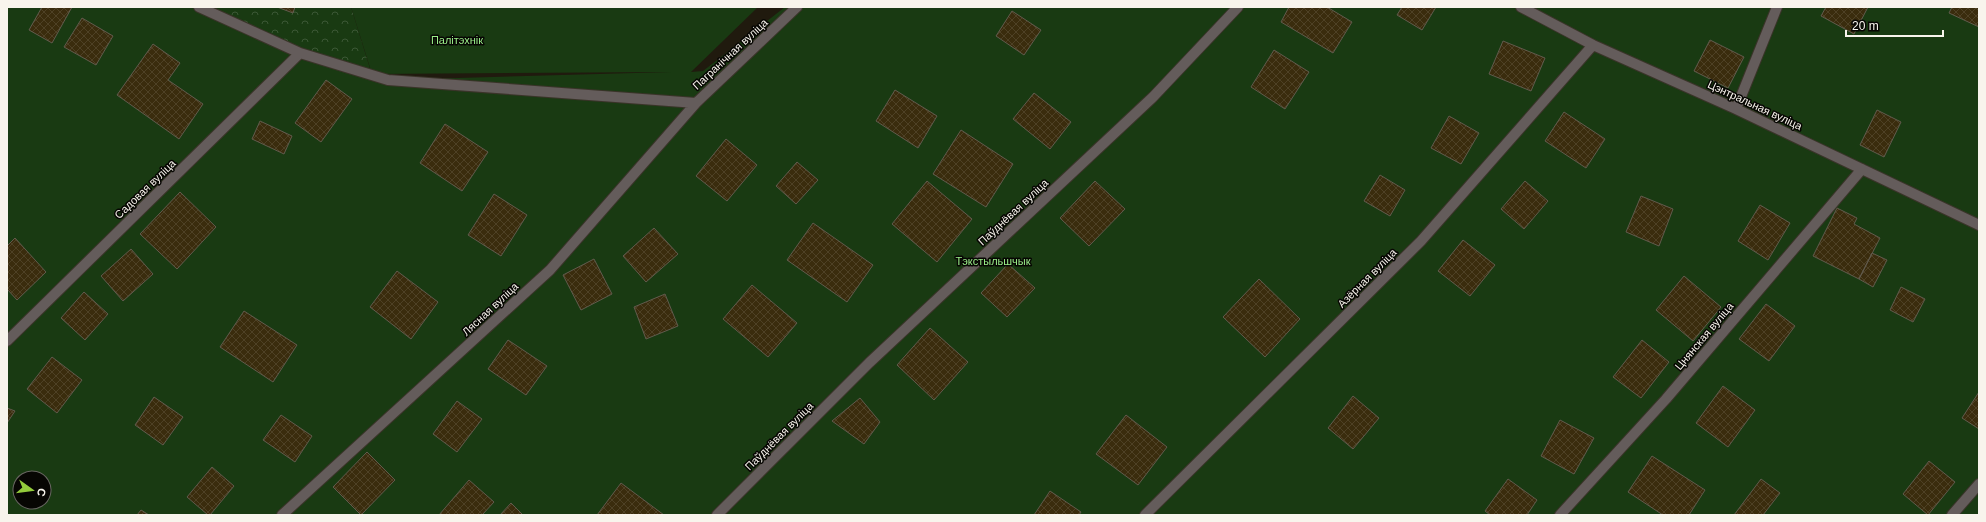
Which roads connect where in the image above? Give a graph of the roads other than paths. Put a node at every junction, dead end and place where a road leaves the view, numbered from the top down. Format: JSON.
{"nodes":[{"id":1,"x":199,"y":7,"type":"edge"},
{"id":2,"x":798,"y":7,"type":"edge"},
{"id":3,"x":1238,"y":7,"type":"edge"},
{"id":4,"x":1521,"y":7,"type":"edge"},
{"id":5,"x":1777,"y":7,"type":"edge"},
{"id":6,"x":1593,"y":45,"type":"junction"},
{"id":7,"x":300,"y":53,"type":"junction"},
{"id":8,"x":696,"y":102,"type":"junction"},
{"id":9,"x":1736,"y":109,"type":"junction"},
{"id":10,"x":1862,"y":170,"type":"junction"},
{"id":11,"x":1979,"y":225,"type":"edge"},
{"id":12,"x":7,"y":341,"type":"edge"},
{"id":13,"x":1979,"y":484,"type":"edge"},
{"id":14,"x":282,"y":515,"type":"edge"},
{"id":15,"x":717,"y":515,"type":"edge"},
{"id":16,"x":1145,"y":515,"type":"edge"},
{"id":17,"x":1560,"y":515,"type":"edge"},
{"id":18,"x":1952,"y":515,"type":"edge"}],
"edges":[{"from":1,"to":7,"type":"street"},
{"from":2,"to":8,"type":"street","name":"Пагранічная вуліца"},
{"from":3,"to":15,"type":"street","name":"Паўднёвая вуліца"},
{"from":4,"to":6,"type":"street","name":"Цэнтральная вуліца"},
{"from":5,"to":9,"type":"street"},
{"from":6,"to":9,"type":"street","name":"Цэнтральная вуліца"},
{"from":6,"to":16,"type":"street","name":"Азёрная вуліца"},
{"from":7,"to":8,"type":"street"},
{"from":7,"to":12,"type":"street","name":"Садовая вуліца"},
{"from":8,"to":14,"type":"street","name":"Лясная вуліца"},
{"from":9,"to":10,"type":"street","name":"Цэнтральная вуліца"},
{"from":10,"to":11,"type":"street","name":"Цэнтральная вуліца"},
{"from":10,"to":17,"type":"street","name":"Цнянская вуліца"},
{"from":13,"to":18,"type":"street"}]}
